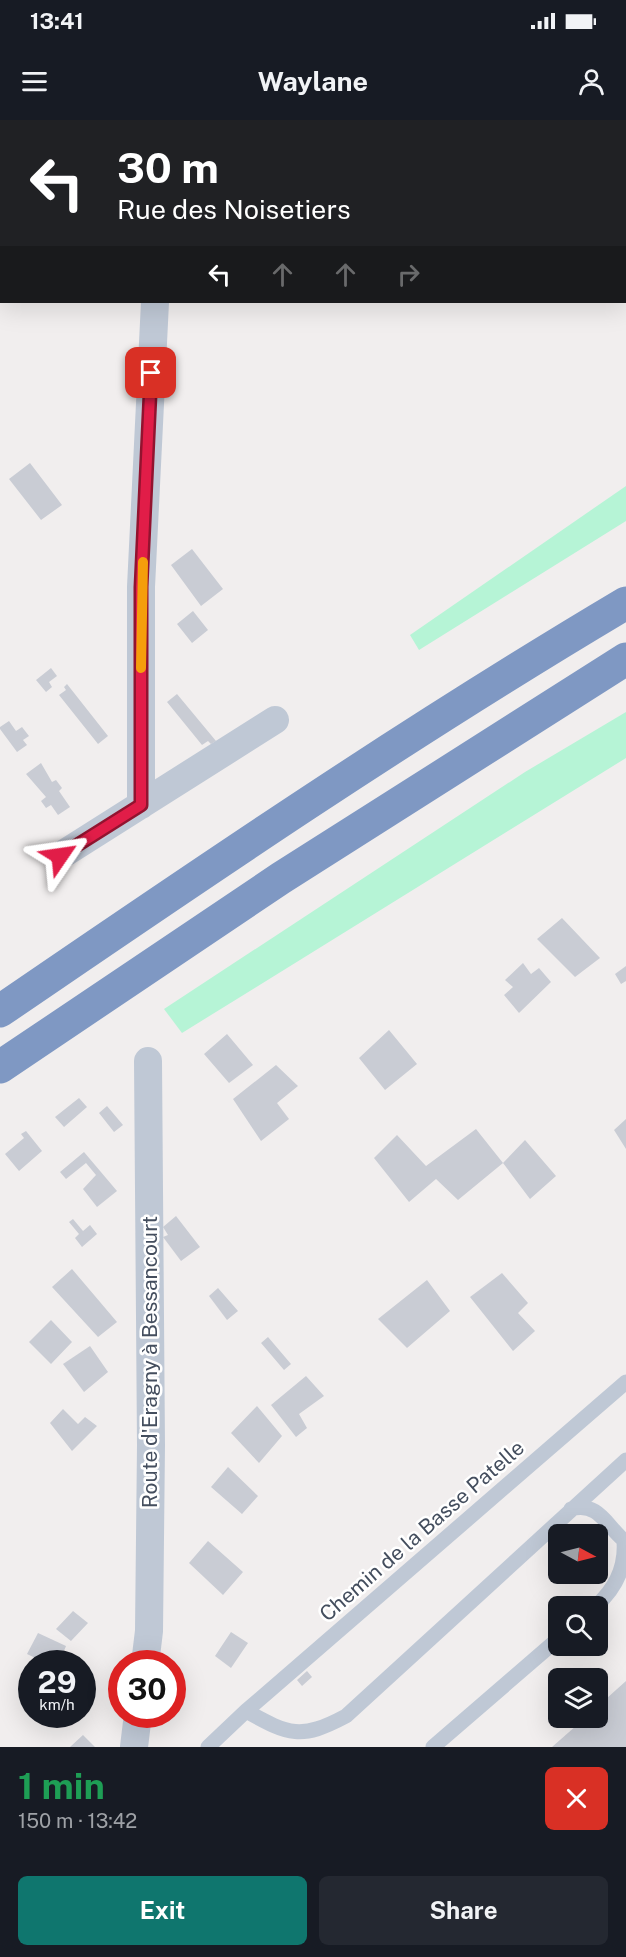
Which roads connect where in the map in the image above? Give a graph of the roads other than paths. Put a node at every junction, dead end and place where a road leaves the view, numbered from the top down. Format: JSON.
{"nodes":[{"id":1,"x":155,"y":303,"type":"edge"},
{"id":2,"x":626,"y":603,"type":"edge"},
{"id":3,"x":626,"y":659,"type":"edge"},
{"id":4,"x":275,"y":720,"type":"dead end"},
{"id":5,"x":141,"y":805,"type":"junction"},
{"id":6,"x":60,"y":856,"type":"dead end"},
{"id":7,"x":0,"y":1011,"type":"edge"},
{"id":8,"x":148,"y":1061,"type":"dead end"},
{"id":9,"x":0,"y":1067,"type":"edge"},
{"id":10,"x":626,"y":1382,"type":"edge"},
{"id":11,"x":626,"y":1460,"type":"edge"},
{"id":12,"x":571,"y":1509,"type":"junction"},
{"id":13,"x":625,"y":1542,"type":"edge"},
{"id":14,"x":608,"y":1596,"type":"edge"},
{"id":15,"x":548,"y":1648,"type":"edge"},
{"id":16,"x":147,"y":1650,"type":"edge"},
{"id":17,"x":246,"y":1711,"type":"junction"},
{"id":18,"x":136,"y":1728,"type":"edge"},
{"id":19,"x":301,"y":1731,"type":"junction"},
{"id":20,"x":134,"y":1747,"type":"edge"},
{"id":21,"x":208,"y":1747,"type":"edge"},
{"id":22,"x":304,"y":1747,"type":"edge"},
{"id":23,"x":433,"y":1747,"type":"edge"}],
"edges":[{"from":1,"to":5,"type":"street"},
{"from":2,"to":7,"type":"highway"},
{"from":3,"to":9,"type":"highway"},
{"from":4,"to":5,"type":"street"},
{"from":5,"to":6,"type":"street"},
{"from":8,"to":16,"type":"street","name":"Route d'Eragny à Bessancourt"},
{"from":10,"to":17,"type":"lane","name":"Chemin de la Basse Patelle"},
{"from":11,"to":12,"type":"lane"},
{"from":12,"to":13,"type":"lane"},
{"from":12,"to":19,"type":"lane"},
{"from":13,"to":14,"type":"lane"},
{"from":15,"to":23,"type":"lane"},
{"from":17,"to":19,"type":"lane"},
{"from":17,"to":21,"type":"lane","name":"Chemin de la Basse Patelle"},
{"from":18,"to":20,"type":"street"},
{"from":19,"to":22,"type":"lane"}]}
